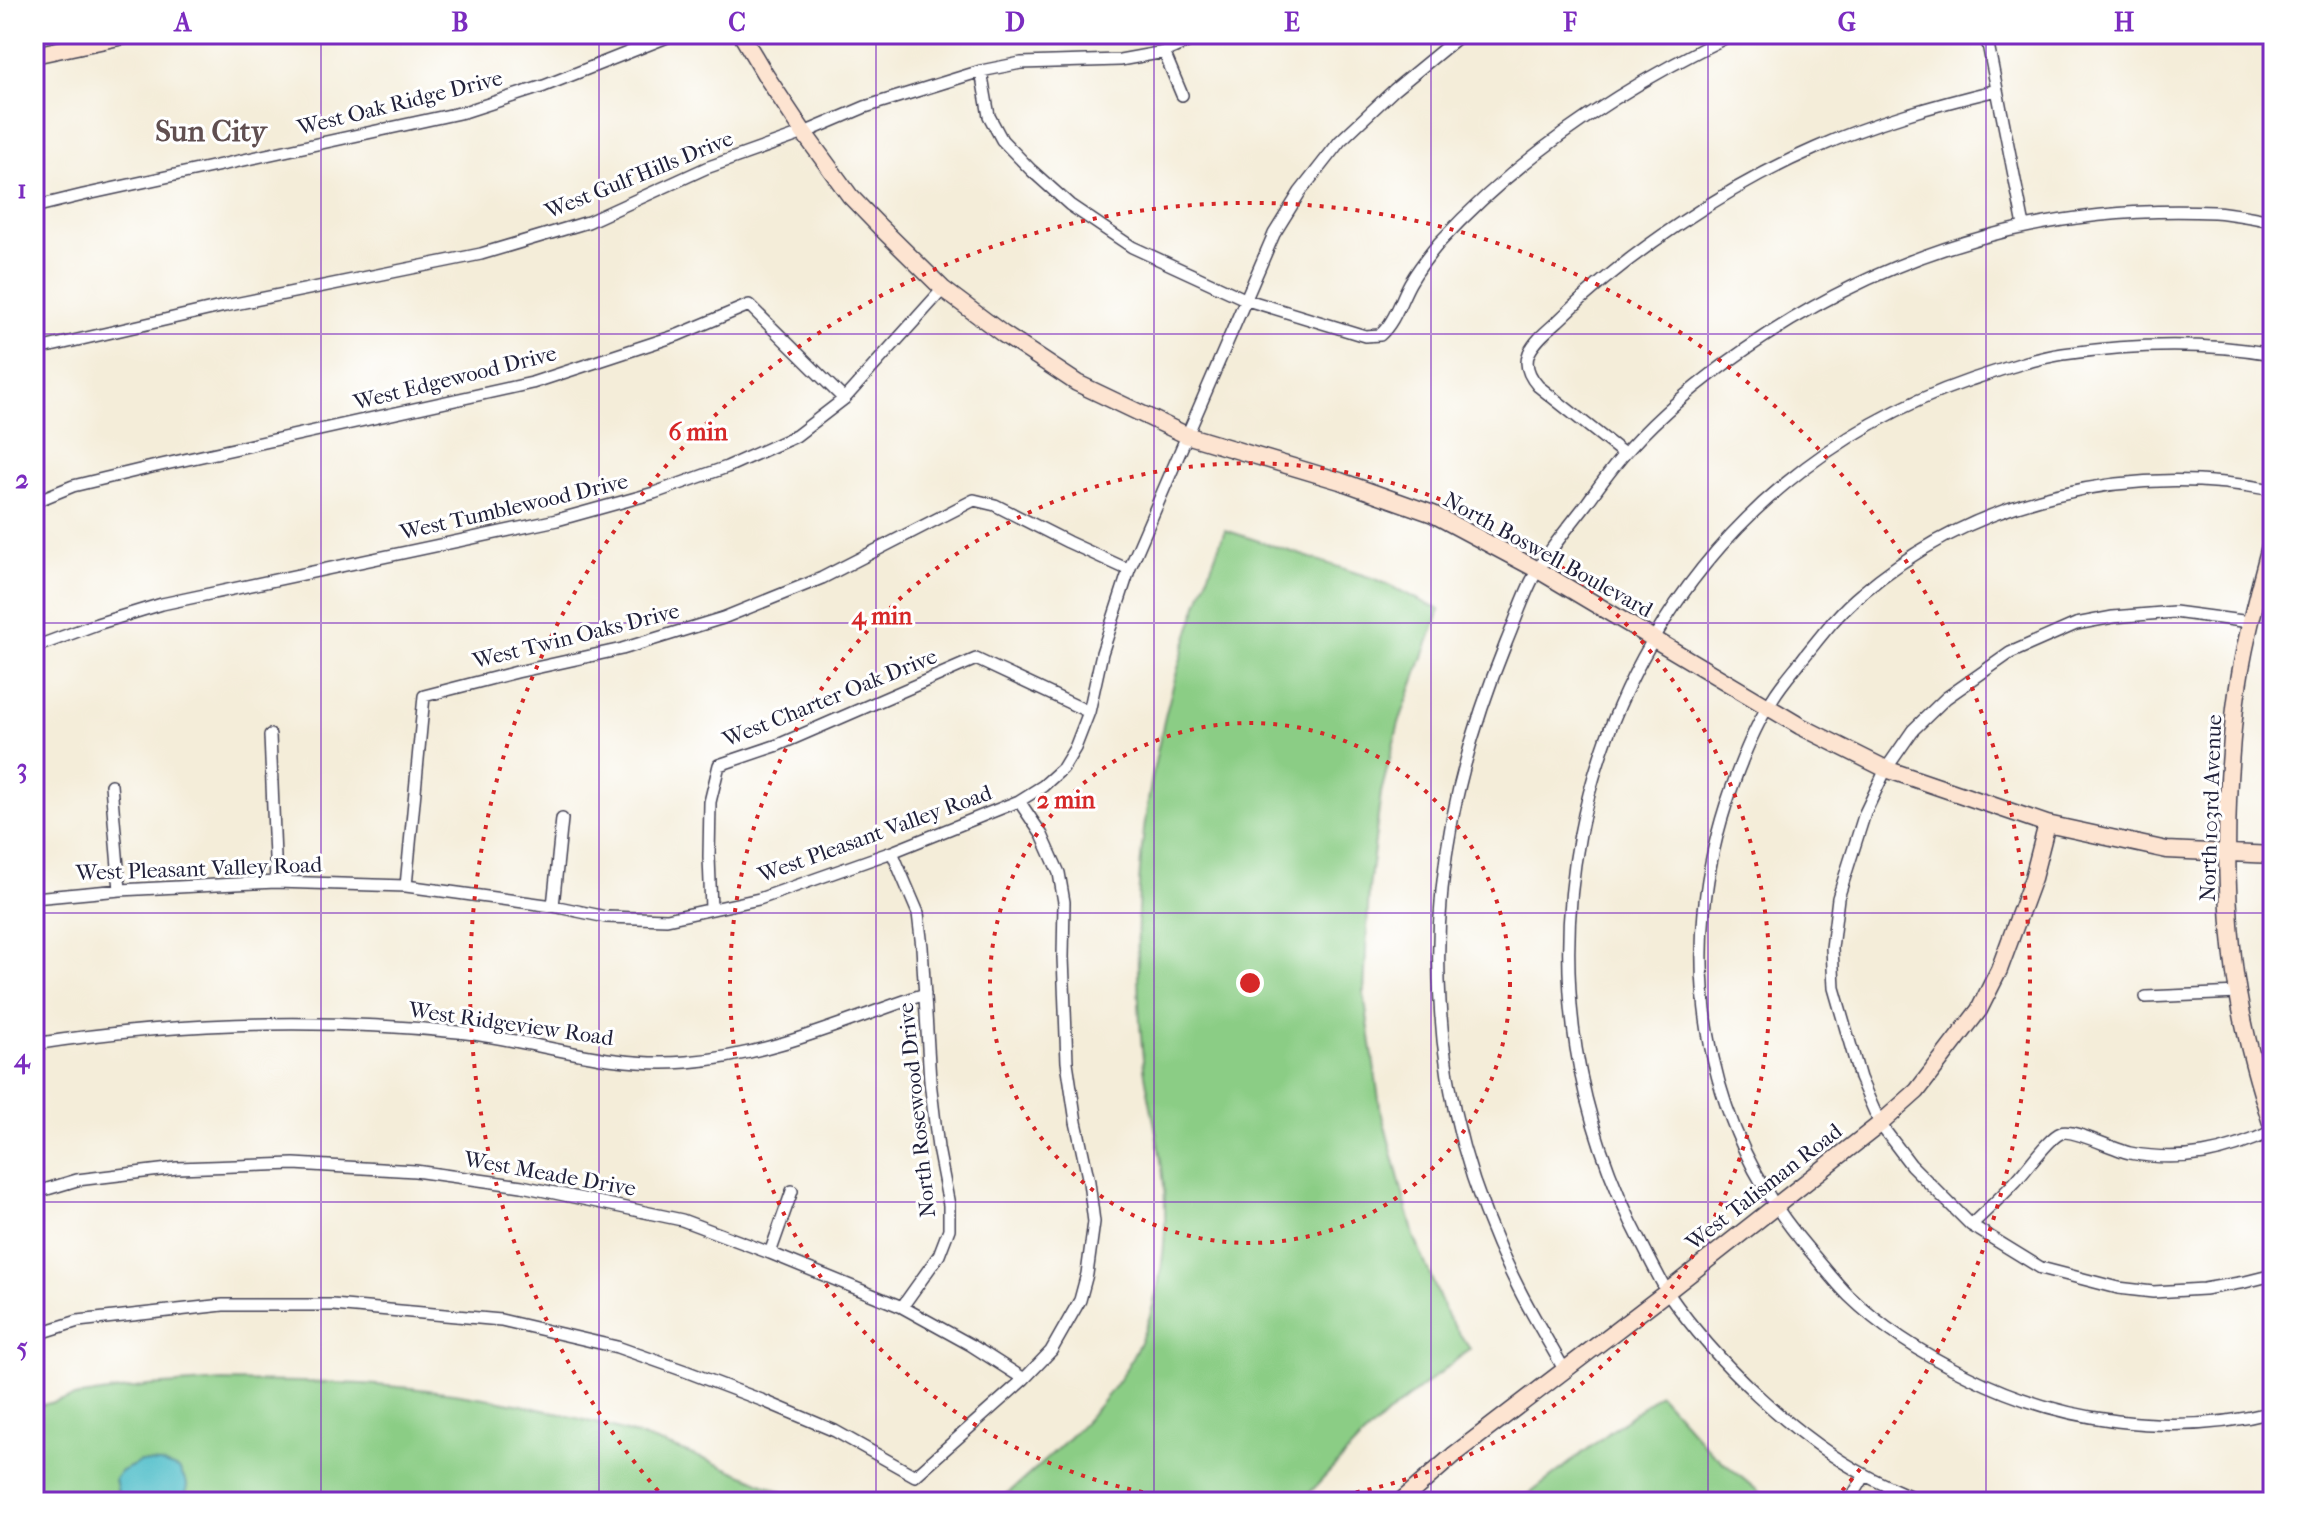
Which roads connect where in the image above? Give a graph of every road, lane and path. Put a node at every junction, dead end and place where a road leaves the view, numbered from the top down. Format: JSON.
{"nodes":[{"id":1,"x":133,"y":34,"type":"edge"},
{"id":2,"x":675,"y":34,"type":"edge"},
{"id":3,"x":741,"y":34,"type":"edge"},
{"id":4,"x":1205,"y":34,"type":"edge"},
{"id":5,"x":1462,"y":34,"type":"edge"},
{"id":6,"x":1733,"y":34,"type":"edge"},
{"id":7,"x":1986,"y":34,"type":"edge"},
{"id":8,"x":1164,"y":52,"type":"junction"},
{"id":9,"x":34,"y":55,"type":"edge"},
{"id":10,"x":981,"y":71,"type":"junction"},
{"id":11,"x":1997,"y":90,"type":"junction"},
{"id":12,"x":1182,"y":95,"type":"dead end"},
{"id":13,"x":804,"y":133,"type":"junction"},
{"id":14,"x":34,"y":207,"type":"edge"},
{"id":15,"x":2273,"y":221,"type":"edge"},
{"id":16,"x":2024,"y":226,"type":"junction"},
{"id":17,"x":943,"y":289,"type":"junction"},
{"id":18,"x":1247,"y":300,"type":"junction"},
{"id":19,"x":34,"y":350,"type":"edge"},
{"id":20,"x":2273,"y":354,"type":"edge"},
{"id":21,"x":844,"y":399,"type":"junction"},
{"id":22,"x":1186,"y":435,"type":"junction"},
{"id":23,"x":1624,"y":454,"type":"junction"},
{"id":24,"x":2273,"y":490,"type":"edge"},
{"id":25,"x":34,"y":502,"type":"edge"},
{"id":26,"x":2273,"y":535,"type":"edge"},
{"id":27,"x":1129,"y":570,"type":"junction"},
{"id":28,"x":1538,"y":570,"type":"junction"},
{"id":29,"x":2250,"y":622,"type":"junction"},
{"id":30,"x":1652,"y":638,"type":"junction"},
{"id":31,"x":34,"y":650,"type":"edge"},
{"id":32,"x":1767,"y":707,"type":"junction"},
{"id":33,"x":1089,"y":712,"type":"junction"},
{"id":34,"x":270,"y":735,"type":"dead end"},
{"id":35,"x":1886,"y":769,"type":"junction"},
{"id":36,"x":111,"y":785,"type":"dead end"},
{"id":37,"x":1019,"y":801,"type":"junction"},
{"id":38,"x":562,"y":819,"type":"dead end"},
{"id":39,"x":2047,"y":824,"type":"junction"},
{"id":40,"x":892,"y":852,"type":"junction"},
{"id":41,"x":2227,"y":853,"type":"junction"},
{"id":42,"x":2273,"y":855,"type":"edge"},
{"id":43,"x":276,"y":882,"type":"junction"},
{"id":44,"x":406,"y":886,"type":"junction"},
{"id":45,"x":120,"y":890,"type":"junction"},
{"id":46,"x":34,"y":898,"type":"edge"},
{"id":47,"x":553,"y":906,"type":"junction"},
{"id":48,"x":711,"y":909,"type":"junction"},
{"id":49,"x":2239,"y":993,"type":"junction"},
{"id":50,"x":925,"y":994,"type":"junction"},
{"id":51,"x":2146,"y":997,"type":"dead end"},
{"id":52,"x":34,"y":1044,"type":"edge"},
{"id":53,"x":1880,"y":1124,"type":"junction"},
{"id":54,"x":2273,"y":1130,"type":"edge"},
{"id":55,"x":792,"y":1191,"type":"dead end"},
{"id":56,"x":34,"y":1193,"type":"edge"},
{"id":57,"x":1775,"y":1206,"type":"junction"},
{"id":58,"x":1971,"y":1225,"type":"junction"},
{"id":59,"x":770,"y":1253,"type":"junction"},
{"id":60,"x":2273,"y":1275,"type":"edge"},
{"id":61,"x":1668,"y":1291,"type":"junction"},
{"id":62,"x":902,"y":1307,"type":"junction"},
{"id":63,"x":34,"y":1335,"type":"edge"},
{"id":64,"x":1565,"y":1371,"type":"junction"},
{"id":65,"x":1024,"y":1379,"type":"junction"},
{"id":66,"x":2273,"y":1412,"type":"edge"},
{"id":67,"x":1865,"y":1475,"type":"junction"},
{"id":68,"x":1400,"y":1502,"type":"edge"},
{"id":69,"x":1849,"y":1502,"type":"edge"},
{"id":70,"x":1922,"y":1502,"type":"edge"}],
"edges":[{"from":1,"to":9,"type":"street"},
{"from":2,"to":14,"type":"street","name":"West Oak Ridge Drive"},
{"from":3,"to":13,"type":"street","name":"North Boswell Boulevard"},
{"from":4,"to":8,"type":"street","name":"West Gulf Hills Drive"},
{"from":5,"to":18,"type":"street","name":"West Pleasant Valley Road"},
{"from":6,"to":18,"type":"street"},
{"from":7,"to":11,"type":"street"},
{"from":8,"to":10,"type":"street","name":"West Gulf Hills Drive"},
{"from":8,"to":12,"type":"street"},
{"from":10,"to":13,"type":"street","name":"West Gulf Hills Drive"},
{"from":10,"to":18,"type":"street"},
{"from":11,"to":16,"type":"street"},
{"from":11,"to":23,"type":"street"},
{"from":13,"to":17,"type":"street","name":"North Boswell Boulevard"},
{"from":13,"to":19,"type":"street","name":"West Gulf Hills Drive"},
{"from":15,"to":16,"type":"street"},
{"from":16,"to":23,"type":"street"},
{"from":17,"to":21,"type":"street","name":"West Tumblewood Drive"},
{"from":17,"to":22,"type":"street","name":"North Boswell Boulevard"},
{"from":18,"to":22,"type":"street","name":"West Pleasant Valley Road"},
{"from":20,"to":30,"type":"street"},
{"from":21,"to":25,"type":"street","name":"West Edgewood Drive"},
{"from":21,"to":31,"type":"street","name":"West Tumblewood Drive"},
{"from":22,"to":27,"type":"street","name":"West Pleasant Valley Road"},
{"from":22,"to":28,"type":"street","name":"North Boswell Boulevard"},
{"from":23,"to":28,"type":"street"},
{"from":24,"to":32,"type":"street"},
{"from":26,"to":29,"type":"street","name":"North 103rd Avenue"},
{"from":27,"to":33,"type":"street","name":"West Pleasant Valley Road"},
{"from":27,"to":44,"type":"street","name":"West Twin Oaks Drive"},
{"from":28,"to":30,"type":"street","name":"North Boswell Boulevard"},
{"from":28,"to":64,"type":"street"},
{"from":29,"to":35,"type":"street"},
{"from":29,"to":41,"type":"street","name":"North 103rd Avenue"},
{"from":30,"to":32,"type":"street","name":"North Boswell Boulevard"},
{"from":30,"to":61,"type":"street"},
{"from":32,"to":35,"type":"street","name":"North Boswell Boulevard"},
{"from":32,"to":57,"type":"street"},
{"from":33,"to":37,"type":"street","name":"West Pleasant Valley Road"},
{"from":33,"to":48,"type":"street","name":"West Charter Oak Drive"},
{"from":34,"to":43,"type":"street"},
{"from":35,"to":39,"type":"street","name":"North Boswell Boulevard"},
{"from":35,"to":53,"type":"street"},
{"from":36,"to":45,"type":"street"},
{"from":37,"to":40,"type":"street","name":"West Pleasant Valley Road"},
{"from":37,"to":65,"type":"street"},
{"from":38,"to":47,"type":"street"},
{"from":39,"to":41,"type":"street","name":"North Boswell Boulevard"},
{"from":39,"to":53,"type":"street","name":"West Talisman Road"},
{"from":40,"to":48,"type":"street","name":"West Pleasant Valley Road"},
{"from":40,"to":50,"type":"street","name":"North Rosewood Drive"},
{"from":41,"to":42,"type":"street","name":"North Boswell Boulevard"},
{"from":41,"to":49,"type":"street","name":"North 103rd Avenue"},
{"from":43,"to":44,"type":"street","name":"West Pleasant Valley Road"},
{"from":43,"to":45,"type":"street","name":"West Pleasant Valley Road"},
{"from":44,"to":47,"type":"street","name":"West Pleasant Valley Road"},
{"from":45,"to":46,"type":"street","name":"West Pleasant Valley Road"},
{"from":47,"to":48,"type":"street","name":"West Pleasant Valley Road"},
{"from":49,"to":51,"type":"street"},
{"from":49,"to":54,"type":"street","name":"North 103rd Avenue"},
{"from":50,"to":52,"type":"street","name":"West Ridgeview Road"},
{"from":50,"to":62,"type":"street","name":"North Rosewood Drive"},
{"from":53,"to":57,"type":"street","name":"West Talisman Road"},
{"from":53,"to":58,"type":"street"},
{"from":54,"to":58,"type":"street"},
{"from":55,"to":59,"type":"street"},
{"from":56,"to":59,"type":"street","name":"West Meade Drive"},
{"from":57,"to":61,"type":"street","name":"West Talisman Road"},
{"from":57,"to":66,"type":"street"},
{"from":58,"to":60,"type":"street"},
{"from":59,"to":62,"type":"street","name":"West Meade Drive"},
{"from":61,"to":64,"type":"street","name":"West Talisman Road"},
{"from":61,"to":67,"type":"street"},
{"from":62,"to":65,"type":"street","name":"West Meade Drive"},
{"from":63,"to":65,"type":"street"},
{"from":64,"to":68,"type":"street","name":"West Talisman Road"},
{"from":67,"to":69,"type":"street"},
{"from":67,"to":70,"type":"street"}]}
